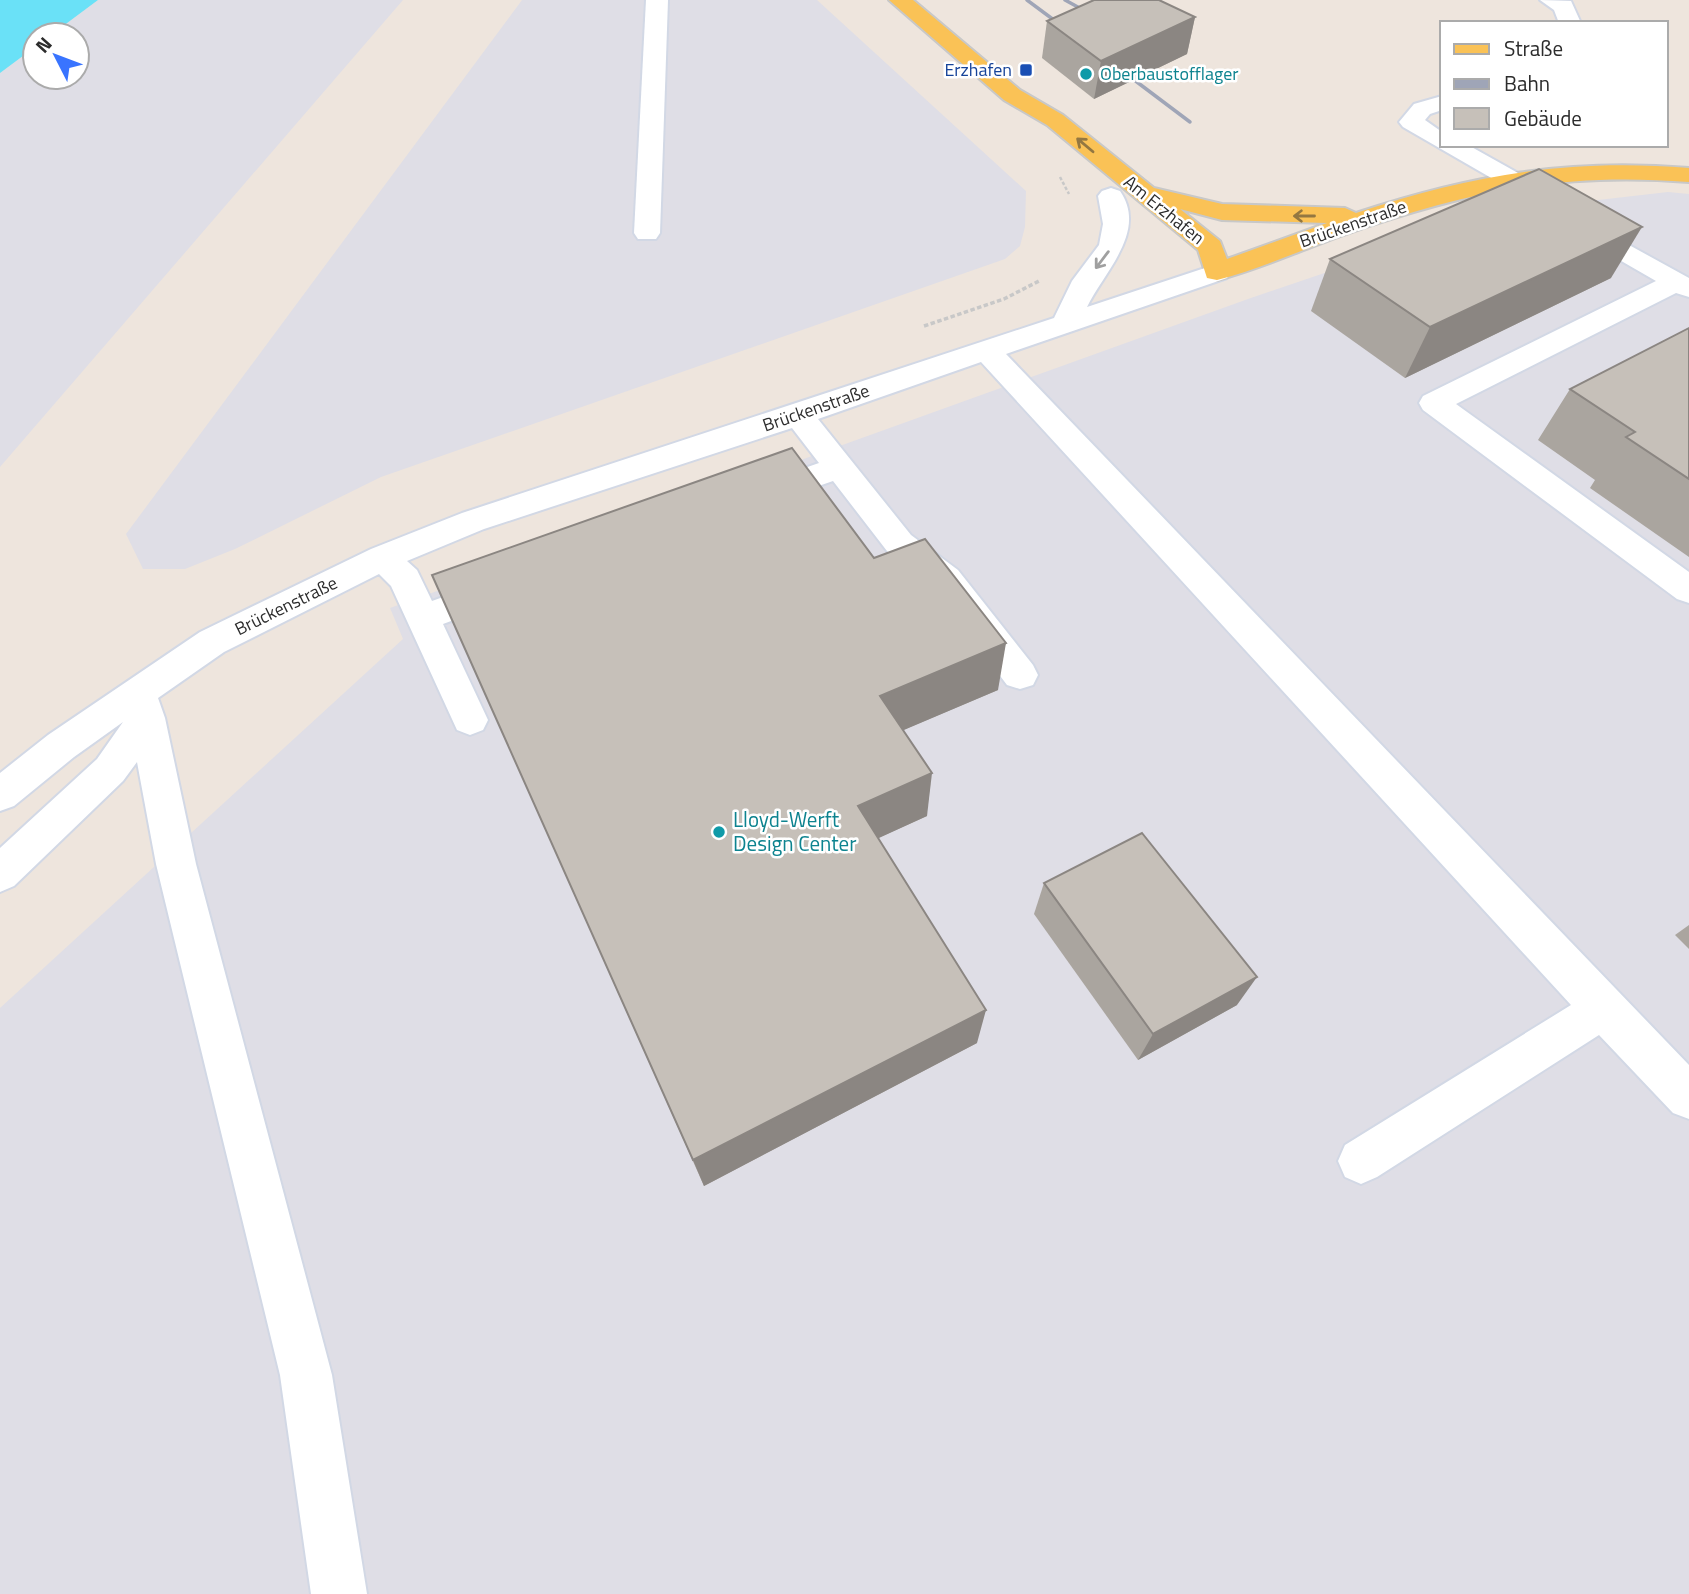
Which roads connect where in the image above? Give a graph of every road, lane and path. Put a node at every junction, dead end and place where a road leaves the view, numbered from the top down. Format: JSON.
{"nodes":[{"id":1,"x":657,"y":0,"type":"edge"},
{"id":2,"x":900,"y":0,"type":"edge"},
{"id":3,"x":1551,"y":0,"type":"edge"},
{"id":4,"x":1569,"y":21,"type":"edge"},
{"id":5,"x":1440,"y":104,"type":"edge"},
{"id":6,"x":1440,"y":141,"type":"edge"},
{"id":7,"x":1454,"y":147,"type":"edge"},
{"id":8,"x":1689,"y":175,"type":"edge"},
{"id":9,"x":1509,"y":178,"type":"junction"},
{"id":10,"x":1124,"y":192,"type":"junction"},
{"id":11,"x":1372,"y":216,"type":"junction"},
{"id":12,"x":1569,"y":220,"type":"edge"},
{"id":13,"x":1149,"y":229,"type":"dead end"},
{"id":14,"x":647,"y":233,"type":"dead end"},
{"id":15,"x":1177,"y":254,"type":"dead end"},
{"id":16,"x":1217,"y":272,"type":"junction"},
{"id":17,"x":1682,"y":285,"type":"edge"},
{"id":18,"x":1066,"y":322,"type":"junction"},
{"id":19,"x":987,"y":351,"type":"junction"},
{"id":20,"x":798,"y":415,"type":"junction"},
{"id":21,"x":841,"y":466,"type":"junction"},
{"id":22,"x":736,"y":504,"type":"edge"},
{"id":23,"x":383,"y":558,"type":"junction"},
{"id":24,"x":527,"y":580,"type":"edge"},
{"id":25,"x":1689,"y":590,"type":"edge"},
{"id":26,"x":423,"y":618,"type":"junction"},
{"id":27,"x":1020,"y":675,"type":"dead end"},
{"id":28,"x":143,"y":704,"type":"junction"},
{"id":29,"x":470,"y":720,"type":"dead end"},
{"id":30,"x":0,"y":795,"type":"edge"},
{"id":31,"x":0,"y":874,"type":"edge"},
{"id":32,"x":1603,"y":1009,"type":"junction"},
{"id":33,"x":1689,"y":1097,"type":"edge"},
{"id":34,"x":1361,"y":1161,"type":"dead end"},
{"id":35,"x":339,"y":1594,"type":"edge"}],
"edges":[{"from":1,"to":14,"type":"street"},
{"from":2,"to":10,"type":"main road","name":"Am Erzhafen"},
{"from":3,"to":4,"type":"street"},
{"from":5,"to":6,"type":"street"},
{"from":7,"to":9,"type":"street"},
{"from":8,"to":9,"type":"main road","name":"Brückenstraße"},
{"from":9,"to":11,"type":"main road","name":"Brückenstraße"},
{"from":11,"to":10,"type":"main road","one_way":true},
{"from":10,"to":13,"type":"main road","name":"Am Erzhafen"},
{"from":10,"to":16,"type":"main road","name":"Am Erzhafen"},
{"from":10,"to":18,"type":"street","one_way":true},
{"from":11,"to":16,"type":"main road","name":"Brückenstraße"},
{"from":12,"to":17,"type":"street"},
{"from":15,"to":16,"type":"main road","name":"Am Erzhafen"},
{"from":16,"to":18,"type":"street","name":"Brückenstraße"},
{"from":17,"to":25,"type":"street"},
{"from":18,"to":19,"type":"street","name":"Brückenstraße"},
{"from":19,"to":20,"type":"street","name":"Brückenstraße"},
{"from":19,"to":32,"type":"street"},
{"from":20,"to":21,"type":"street"},
{"from":20,"to":23,"type":"street","name":"Brückenstraße"},
{"from":21,"to":22,"type":"street"},
{"from":21,"to":27,"type":"street"},
{"from":23,"to":26,"type":"street"},
{"from":23,"to":28,"type":"street","name":"Brückenstraße"},
{"from":24,"to":26,"type":"street"},
{"from":26,"to":29,"type":"street"},
{"from":28,"to":30,"type":"street","name":"Brückenstraße"},
{"from":28,"to":31,"type":"street"},
{"from":28,"to":35,"type":"street"},
{"from":32,"to":33,"type":"street"},
{"from":32,"to":34,"type":"street"}]}
